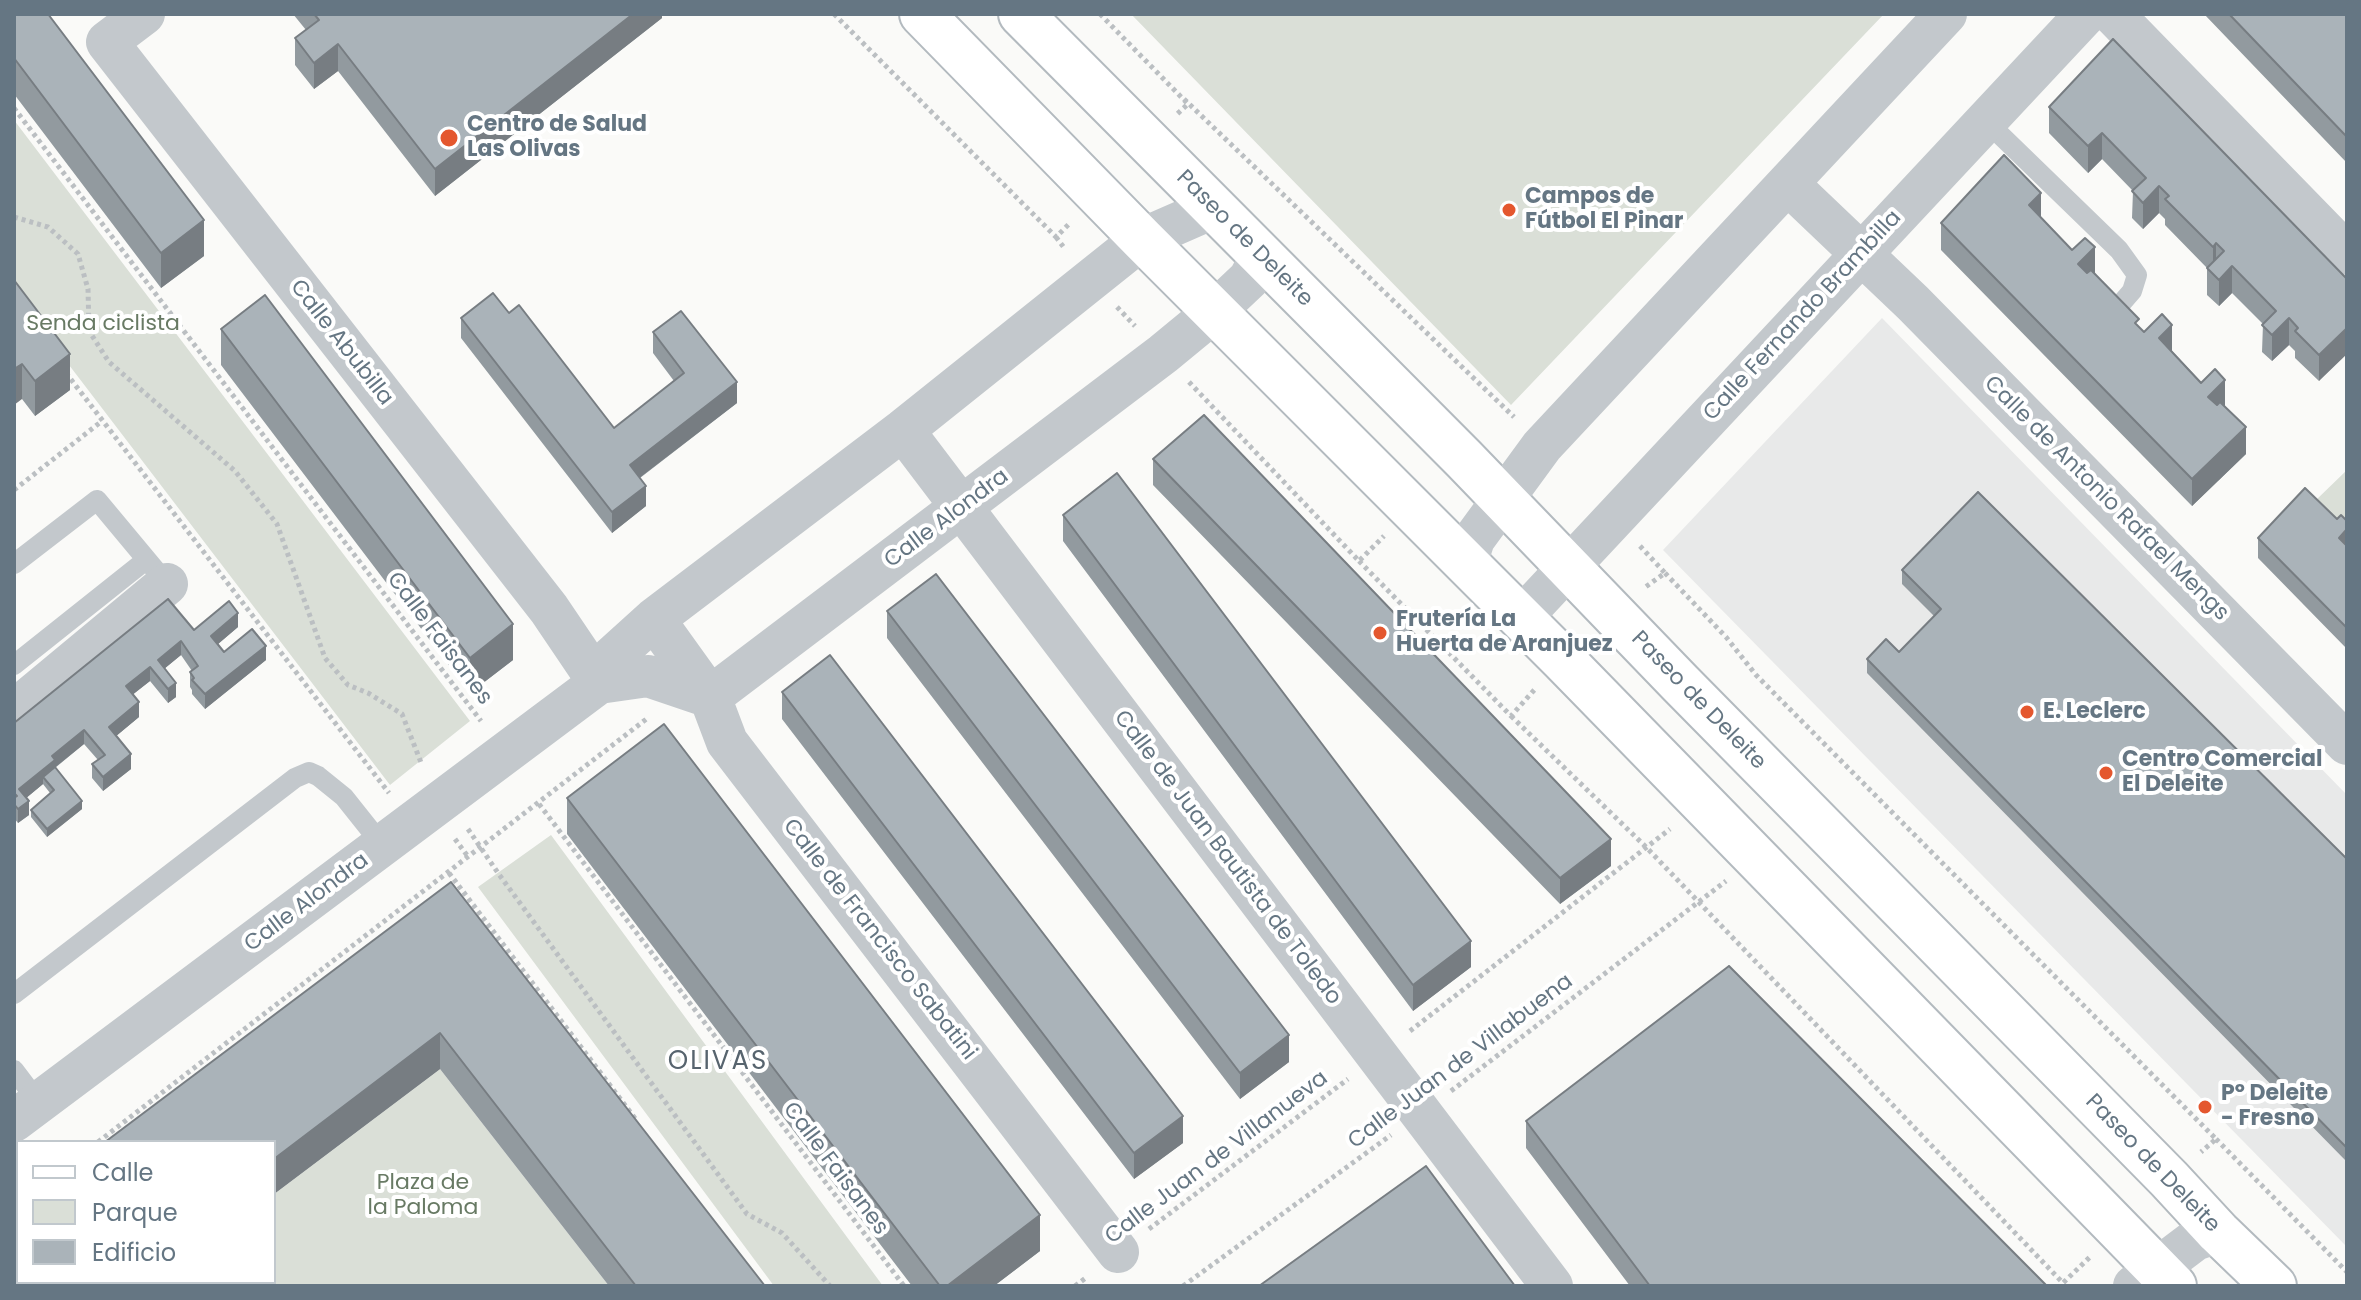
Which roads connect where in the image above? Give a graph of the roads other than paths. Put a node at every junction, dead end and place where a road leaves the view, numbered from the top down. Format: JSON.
{"nodes":[{"id":1,"x":144,"y":14,"type":"edge"},
{"id":2,"x":922,"y":14,"type":"edge"},
{"id":3,"x":1021,"y":14,"type":"edge"},
{"id":4,"x":1946,"y":14,"type":"edge"},
{"id":5,"x":2086,"y":14,"type":"edge"},
{"id":6,"x":2113,"y":14,"type":"edge"},
{"id":7,"x":1986,"y":121,"type":"junction"},
{"id":8,"x":1788,"y":184,"type":"junction"},
{"id":9,"x":1213,"y":208,"type":"junction"},
{"id":10,"x":1142,"y":239,"type":"junction"},
{"id":11,"x":1863,"y":254,"type":"junction"},
{"id":12,"x":2347,"y":254,"type":"edge"},
{"id":13,"x":1261,"y":257,"type":"junction"},
{"id":14,"x":2119,"y":306,"type":"edge"},
{"id":15,"x":1214,"y":312,"type":"junction"},
{"id":16,"x":903,"y":430,"type":"junction"},
{"id":17,"x":1504,"y":500,"type":"junction"},
{"id":18,"x":962,"y":507,"type":"junction"},
{"id":19,"x":14,"y":564,"type":"edge"},
{"id":20,"x":1466,"y":564,"type":"junction"},
{"id":21,"x":1568,"y":568,"type":"junction"},
{"id":22,"x":156,"y":572,"type":"joint"},
{"id":23,"x":1521,"y":618,"type":"junction"},
{"id":24,"x":654,"y":619,"type":"junction"},
{"id":25,"x":599,"y":683,"type":"junction"},
{"id":26,"x":17,"y":692,"type":"edge"},
{"id":27,"x":710,"y":697,"type":"junction"},
{"id":28,"x":2347,"y":744,"type":"edge"},
{"id":29,"x":383,"y":846,"type":"junction"},
{"id":30,"x":14,"y":994,"type":"edge"},
{"id":31,"x":14,"y":1070,"type":"edge"},
{"id":32,"x":26,"y":1112,"type":"edge"},
{"id":33,"x":2218,"y":1232,"type":"junction"},
{"id":34,"x":1118,"y":1252,"type":"road end"},
{"id":35,"x":2155,"y":1281,"type":"edge"},
{"id":36,"x":2266,"y":1283,"type":"edge"},
{"id":37,"x":1552,"y":1286,"type":"edge"}],
"edges":[{"from":1,"to":25,"type":"street","name":"Calle Abubilla"},
{"from":2,"to":10,"type":"main road"},
{"from":3,"to":9,"type":"main road","name":"Paseo de Deleite"},
{"from":4,"to":8,"type":"street"},
{"from":5,"to":7,"type":"street","name":"Calle Fernando Brambilla"},
{"from":6,"to":12,"type":"street"},
{"from":7,"to":11,"type":"street","name":"Calle Fernando Brambilla"},
{"from":7,"to":14,"type":"lane"},
{"from":8,"to":11,"type":"street","name":"Calle de Antonio Rafael Mengs"},
{"from":8,"to":17,"type":"street"},
{"from":9,"to":10,"type":"street","name":"Calle Alondra"},
{"from":9,"to":13,"type":"main road","name":"Paseo de Deleite"},
{"from":10,"to":15,"type":"main road"},
{"from":10,"to":16,"type":"street","name":"Calle Alondra"},
{"from":11,"to":21,"type":"street","name":"Calle Fernando Brambilla"},
{"from":11,"to":28,"type":"street","name":"Calle de Antonio Rafael Mengs"},
{"from":13,"to":15,"type":"street","name":"Calle Alondra"},
{"from":13,"to":17,"type":"main road","name":"Paseo de Deleite"},
{"from":15,"to":18,"type":"street","name":"Calle Alondra"},
{"from":15,"to":20,"type":"main road"},
{"from":16,"to":18,"type":"street","name":"Calle de Juan Bautista de Toledo"},
{"from":16,"to":24,"type":"street","name":"Calle Alondra"},
{"from":17,"to":20,"type":"street"},
{"from":17,"to":21,"type":"main road","name":"Paseo de Deleite"},
{"from":18,"to":27,"type":"street","name":"Calle Alondra"},
{"from":18,"to":37,"type":"street","name":"Calle de Juan Bautista de Toledo"},
{"from":19,"to":22,"type":"lane"},
{"from":20,"to":23,"type":"main road"},
{"from":21,"to":23,"type":"street","name":"Calle Fernando Brambilla"},
{"from":21,"to":33,"type":"main road","name":"Paseo de Deleite"},
{"from":22,"to":26,"type":"street"},
{"from":23,"to":35,"type":"main road"},
{"from":24,"to":25,"type":"street","name":"Calle Alondra"},
{"from":24,"to":27,"type":"street","name":"Calle de Francisco Sabatini"},
{"from":25,"to":27,"type":"street","name":"Calle Alondra"},
{"from":25,"to":29,"type":"street","name":"Calle Alondra"},
{"from":27,"to":34,"type":"street","name":"Calle de Francisco Sabatini"},
{"from":29,"to":30,"type":"lane"},
{"from":29,"to":32,"type":"street","name":"Calle Alondra"},
{"from":31,"to":32,"type":"lane"},
{"from":33,"to":35,"type":"street"},
{"from":33,"to":36,"type":"main road","name":"Paseo de Deleite"}]}
